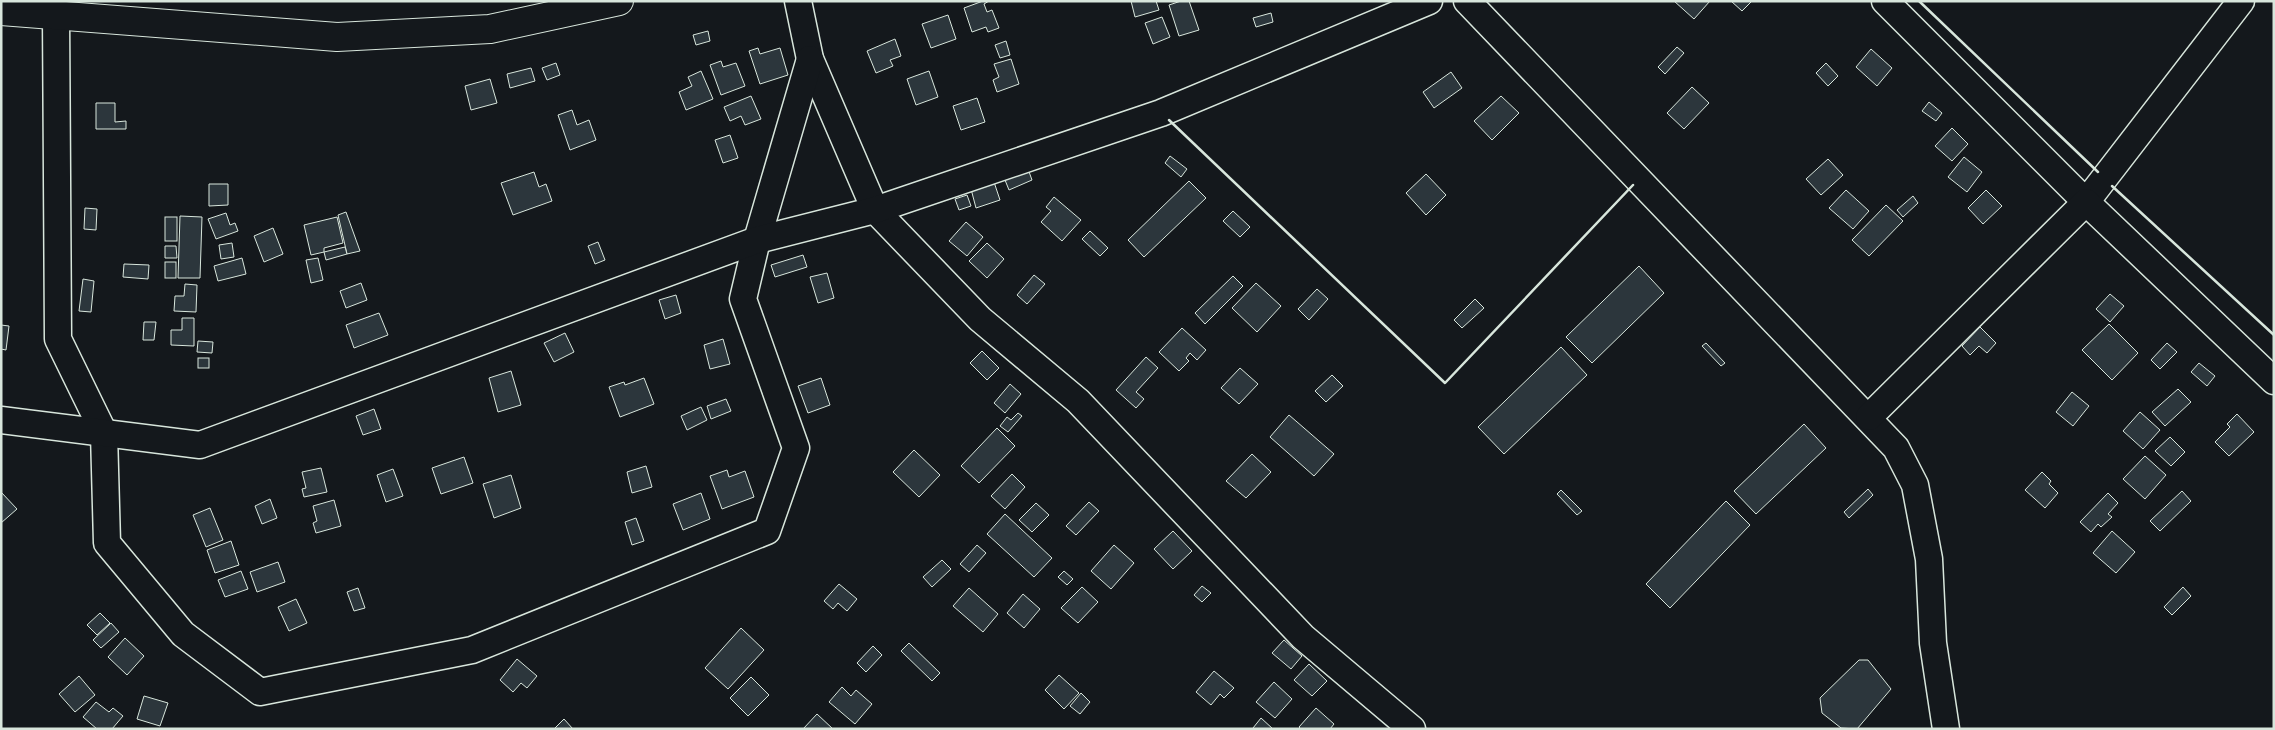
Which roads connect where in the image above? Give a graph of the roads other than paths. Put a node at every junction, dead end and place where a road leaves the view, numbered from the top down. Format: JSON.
{"nodes":[{"id":1,"x":619,"y":1,"type":"edge"},
{"id":2,"x":798,"y":1,"type":"edge"},
{"id":3,"x":1429,"y":1,"type":"edge"},
{"id":4,"x":1467,"y":1,"type":"edge"},
{"id":5,"x":1885,"y":1,"type":"edge"},
{"id":6,"x":2241,"y":1,"type":"edge"},
{"id":7,"x":1,"y":11,"type":"edge"},
{"id":8,"x":56,"y":15,"type":"junction"},
{"id":9,"x":810,"y":59,"type":"junction"},
{"id":10,"x":2086,"y":202,"type":"junction"},
{"id":11,"x":875,"y":210,"type":"junction"},
{"id":12,"x":757,"y":240,"type":"junction"},
{"id":13,"x":2274,"y":381,"type":"edge"},
{"id":14,"x":1869,"y":417,"type":"junction"},
{"id":15,"x":1,"y":420,"type":"edge"},
{"id":16,"x":104,"y":433,"type":"junction"},
{"id":17,"x":1412,"y":729,"type":"edge"},
{"id":18,"x":1946,"y":729,"type":"edge"}],
"edges":[{"from":1,"to":8,"type":"main road"},
{"from":2,"to":9,"type":"street"},
{"from":3,"to":11,"type":"street"},
{"from":4,"to":14,"type":"street"},
{"from":5,"to":10,"type":"street"},
{"from":6,"to":10,"type":"street"},
{"from":7,"to":8,"type":"main road"},
{"from":8,"to":16,"type":"street"},
{"from":9,"to":11,"type":"street"},
{"from":9,"to":12,"type":"street"},
{"from":10,"to":13,"type":"street"},
{"from":10,"to":14,"type":"street"},
{"from":11,"to":12,"type":"street"},
{"from":11,"to":17,"type":"street"},
{"from":12,"to":16,"type":"street"},
{"from":12,"to":16,"type":"street"},
{"from":14,"to":18,"type":"street"},
{"from":15,"to":16,"type":"street"}]}
